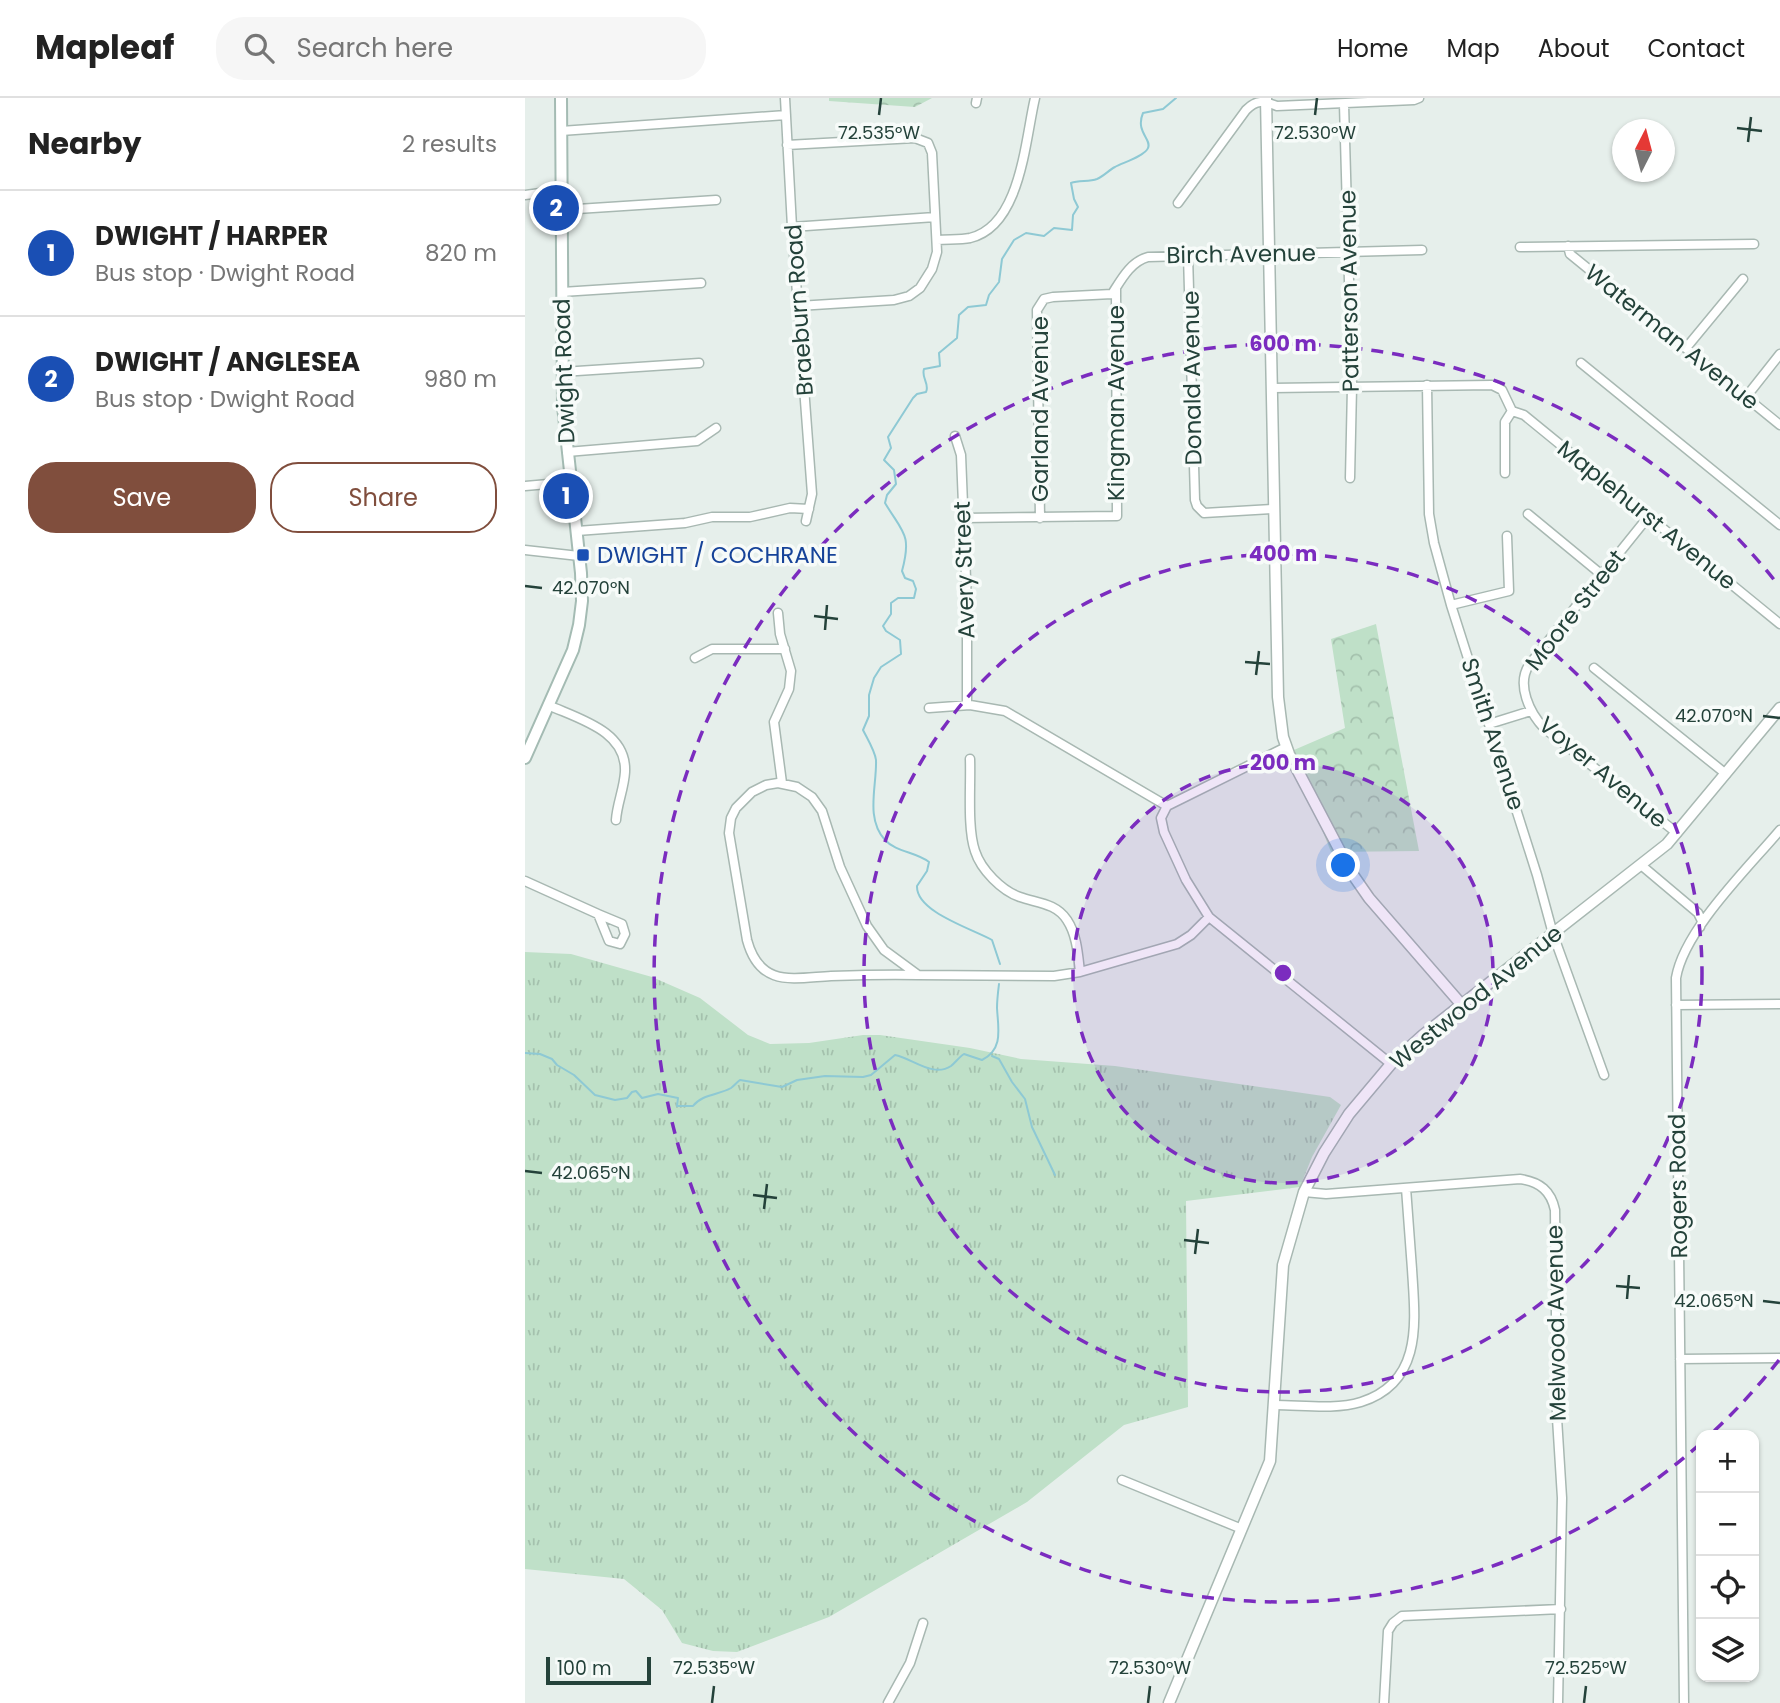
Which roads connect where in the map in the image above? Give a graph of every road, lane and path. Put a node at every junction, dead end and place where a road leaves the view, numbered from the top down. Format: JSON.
{"nodes":[{"id":1,"x":561,"y":98,"type":"edge"},
{"id":2,"x":785,"y":98,"type":"edge"},
{"id":3,"x":1035,"y":98,"type":"edge"},
{"id":4,"x":1419,"y":98,"type":"edge"},
{"id":5,"x":1266,"y":99,"type":"edge"},
{"id":6,"x":1344,"y":104,"type":"junction"},
{"id":7,"x":786,"y":116,"type":"junction"},
{"id":8,"x":561,"y":131,"type":"junction"},
{"id":9,"x":787,"y":145,"type":"junction"},
{"id":10,"x":562,"y":190,"type":"junction"},
{"id":11,"x":525,"y":195,"type":"edge"},
{"id":12,"x":716,"y":200,"type":"dead end"},
{"id":13,"x":1178,"y":203,"type":"dead end"},
{"id":14,"x":562,"y":210,"type":"junction"},
{"id":15,"x":935,"y":217,"type":"junction"},
{"id":16,"x":792,"y":227,"type":"junction"},
{"id":17,"x":937,"y":240,"type":"junction"},
{"id":18,"x":1754,"y":244,"type":"dead end"},
{"id":19,"x":1568,"y":246,"type":"junction"},
{"id":20,"x":1520,"y":247,"type":"dead end"},
{"id":21,"x":1422,"y":250,"type":"dead end"},
{"id":22,"x":1348,"y":252,"type":"junction"},
{"id":23,"x":1269,"y":253,"type":"junction"},
{"id":24,"x":1188,"y":255,"type":"junction"},
{"id":25,"x":1743,"y":279,"type":"dead end"},
{"id":26,"x":701,"y":283,"type":"dead end"},
{"id":27,"x":1116,"y":289,"type":"junction"},
{"id":28,"x":562,"y":292,"type":"junction"},
{"id":29,"x":798,"y":306,"type":"junction"},
{"id":30,"x":1686,"y":348,"type":"junction"},
{"id":31,"x":1780,"y":354,"type":"edge"},
{"id":32,"x":699,"y":363,"type":"dead end"},
{"id":33,"x":1581,"y":363,"type":"dead end"},
{"id":34,"x":562,"y":372,"type":"junction"},
{"id":35,"x":1427,"y":385,"type":"junction"},
{"id":36,"x":1352,"y":387,"type":"junction"},
{"id":37,"x":1272,"y":388,"type":"junction"},
{"id":38,"x":1746,"y":397,"type":"junction"},
{"id":39,"x":1512,"y":411,"type":"junction"},
{"id":40,"x":1780,"y":425,"type":"edge"},
{"id":41,"x":716,"y":428,"type":"dead end"},
{"id":42,"x":955,"y":436,"type":"dead end"},
{"id":43,"x":567,"y":452,"type":"junction"},
{"id":44,"x":1505,"y":473,"type":"dead end"},
{"id":45,"x":1350,"y":478,"type":"dead end"},
{"id":46,"x":571,"y":482,"type":"junction"},
{"id":47,"x":525,"y":486,"type":"edge"},
{"id":48,"x":809,"y":509,"type":"junction"},
{"id":49,"x":1273,"y":509,"type":"junction"},
{"id":50,"x":1528,"y":514,"type":"dead end"},
{"id":51,"x":1649,"y":517,"type":"junction"},
{"id":52,"x":963,"y":518,"type":"junction"},
{"id":53,"x":1040,"y":518,"type":"junction"},
{"id":54,"x":806,"y":521,"type":"dead end"},
{"id":55,"x":1780,"y":524,"type":"edge"},
{"id":56,"x":577,"y":531,"type":"junction"},
{"id":57,"x":1507,"y":536,"type":"dead end"},
{"id":58,"x":525,"y":550,"type":"edge"},
{"id":59,"x":579,"y":556,"type":"junction"},
{"id":60,"x":1602,"y":575,"type":"junction"},
{"id":61,"x":1451,"y":605,"type":"junction"},
{"id":62,"x":778,"y":612,"type":"dead end"},
{"id":63,"x":1780,"y":624,"type":"edge"},
{"id":64,"x":785,"y":649,"type":"junction"},
{"id":65,"x":695,"y":658,"type":"dead end"},
{"id":66,"x":1594,"y":668,"type":"dead end"},
{"id":67,"x":548,"y":705,"type":"junction"},
{"id":68,"x":967,"y":705,"type":"junction"},
{"id":69,"x":929,"y":708,"type":"dead end"},
{"id":70,"x":1780,"y":708,"type":"edge"},
{"id":71,"x":1531,"y":711,"type":"junction"},
{"id":72,"x":1489,"y":724,"type":"junction"},
{"id":73,"x":1286,"y":747,"type":"junction"},
{"id":74,"x":525,"y":758,"type":"edge"},
{"id":75,"x":970,"y":759,"type":"dead end"},
{"id":76,"x":1726,"y":775,"type":"junction"},
{"id":77,"x":782,"y":783,"type":"junction"},
{"id":78,"x":1167,"y":806,"type":"junction"},
{"id":79,"x":616,"y":820,"type":"dead end"},
{"id":80,"x":1780,"y":830,"type":"edge"},
{"id":81,"x":1677,"y":833,"type":"junction"},
{"id":82,"x":1641,"y":865,"type":"junction"},
{"id":83,"x":525,"y":881,"type":"edge"},
{"id":84,"x":598,"y":914,"type":"dead end"},
{"id":85,"x":1209,"y":917,"type":"junction"},
{"id":86,"x":1700,"y":927,"type":"junction"},
{"id":87,"x":1553,"y":934,"type":"junction"},
{"id":88,"x":1080,"y":972,"type":"junction"},
{"id":89,"x":918,"y":975,"type":"junction"},
{"id":90,"x":1461,"y":1004,"type":"junction"},
{"id":91,"x":1780,"y":1004,"type":"edge"},
{"id":92,"x":1676,"y":1005,"type":"junction"},
{"id":93,"x":1391,"y":1064,"type":"junction"},
{"id":94,"x":1604,"y":1075,"type":"dead end"},
{"id":95,"x":1406,"y":1188,"type":"junction"},
{"id":96,"x":1304,"y":1192,"type":"junction"},
{"id":97,"x":1780,"y":1358,"type":"edge"},
{"id":98,"x":1680,"y":1359,"type":"junction"},
{"id":99,"x":1275,"y":1405,"type":"junction"},
{"id":100,"x":1122,"y":1480,"type":"dead end"},
{"id":101,"x":1242,"y":1529,"type":"junction"},
{"id":102,"x":1560,"y":1609,"type":"junction"},
{"id":103,"x":922,"y":1623,"type":"dead end"},
{"id":104,"x":888,"y":1703,"type":"edge"},
{"id":105,"x":1170,"y":1703,"type":"edge"},
{"id":106,"x":1384,"y":1703,"type":"edge"},
{"id":107,"x":1558,"y":1703,"type":"edge"},
{"id":108,"x":1684,"y":1703,"type":"edge"}],
"edges":[{"from":1,"to":8,"type":"main road","name":"Dwight Road"},
{"from":2,"to":7,"type":"street","name":"Braeburn Road"},
{"from":3,"to":17,"type":"street"},
{"from":4,"to":6,"type":"street"},
{"from":5,"to":6,"type":"street"},
{"from":5,"to":13,"type":"street"},
{"from":5,"to":23,"type":"street"},
{"from":6,"to":22,"type":"street","name":"Patterson Avenue"},
{"from":7,"to":8,"type":"street"},
{"from":7,"to":9,"type":"street","name":"Braeburn Road"},
{"from":8,"to":10,"type":"main road","name":"Dwight Road"},
{"from":9,"to":15,"type":"street"},
{"from":9,"to":16,"type":"street","name":"Braeburn Road"},
{"from":10,"to":11,"type":"street"},
{"from":10,"to":14,"type":"main road","name":"Dwight Road"},
{"from":12,"to":14,"type":"street"},
{"from":14,"to":28,"type":"main road","name":"Dwight Road"},
{"from":15,"to":16,"type":"street"},
{"from":15,"to":17,"type":"street"},
{"from":16,"to":29,"type":"street","name":"Braeburn Road"},
{"from":17,"to":29,"type":"street"},
{"from":18,"to":19,"type":"street"},
{"from":19,"to":20,"type":"street"},
{"from":19,"to":30,"type":"street","name":"Waterman Avenue"},
{"from":21,"to":22,"type":"street","name":"Birch Avenue"},
{"from":22,"to":23,"type":"street","name":"Birch Avenue"},
{"from":22,"to":36,"type":"street","name":"Patterson Avenue"},
{"from":23,"to":24,"type":"street","name":"Birch Avenue"},
{"from":23,"to":37,"type":"street"},
{"from":24,"to":27,"type":"street","name":"Birch Avenue"},
{"from":24,"to":49,"type":"street","name":"Donald Avenue"},
{"from":25,"to":30,"type":"street"},
{"from":26,"to":28,"type":"street"},
{"from":27,"to":53,"type":"street","name":"Garland Avenue"},
{"from":27,"to":53,"type":"street","name":"Kingman Avenue"},
{"from":28,"to":34,"type":"main road","name":"Dwight Road"},
{"from":29,"to":48,"type":"street","name":"Braeburn Road"},
{"from":30,"to":38,"type":"street","name":"Waterman Avenue"},
{"from":31,"to":38,"type":"street"},
{"from":32,"to":34,"type":"street"},
{"from":33,"to":55,"type":"street"},
{"from":34,"to":43,"type":"main road","name":"Dwight Road"},
{"from":35,"to":36,"type":"street"},
{"from":35,"to":39,"type":"street","name":"Maplehurst Avenue"},
{"from":35,"to":61,"type":"street","name":"Smith Avenue"},
{"from":36,"to":37,"type":"street"},
{"from":36,"to":45,"type":"street","name":"Patterson Avenue"},
{"from":37,"to":49,"type":"street"},
{"from":38,"to":40,"type":"street","name":"Waterman Avenue"},
{"from":39,"to":44,"type":"street"},
{"from":39,"to":51,"type":"street","name":"Maplehurst Avenue"},
{"from":41,"to":43,"type":"street"},
{"from":42,"to":52,"type":"street","name":"Avery Street"},
{"from":43,"to":46,"type":"main road","name":"Dwight Road"},
{"from":46,"to":47,"type":"street"},
{"from":46,"to":56,"type":"main road","name":"Dwight Road"},
{"from":48,"to":54,"type":"street","name":"Braeburn Road"},
{"from":48,"to":56,"type":"street"},
{"from":49,"to":73,"type":"street"},
{"from":50,"to":60,"type":"street"},
{"from":51,"to":60,"type":"street","name":"Moore Street"},
{"from":51,"to":63,"type":"street","name":"Maplehurst Avenue"},
{"from":52,"to":53,"type":"street"},
{"from":52,"to":68,"type":"street","name":"Avery Street"},
{"from":56,"to":59,"type":"main road","name":"Dwight Road"},
{"from":57,"to":61,"type":"street"},
{"from":58,"to":59,"type":"street"},
{"from":59,"to":67,"type":"main road","name":"Dwight Road"},
{"from":60,"to":71,"type":"street","name":"Moore Street"},
{"from":61,"to":72,"type":"street","name":"Smith Avenue"},
{"from":62,"to":64,"type":"street"},
{"from":64,"to":65,"type":"street"},
{"from":64,"to":77,"type":"street"},
{"from":66,"to":76,"type":"street"},
{"from":67,"to":74,"type":"main road","name":"Dwight Road"},
{"from":67,"to":79,"type":"street"},
{"from":68,"to":69,"type":"street"},
{"from":68,"to":78,"type":"street"},
{"from":70,"to":76,"type":"street","name":"Westwood Avenue"},
{"from":71,"to":72,"type":"street","name":"Voyer Avenue"},
{"from":71,"to":81,"type":"street","name":"Voyer Avenue"},
{"from":72,"to":87,"type":"street","name":"Smith Avenue"},
{"from":73,"to":78,"type":"street"},
{"from":73,"to":90,"type":"street"},
{"from":75,"to":88,"type":"street"},
{"from":76,"to":81,"type":"street","name":"Westwood Avenue"},
{"from":77,"to":89,"type":"street"},
{"from":77,"to":89,"type":"street"},
{"from":78,"to":85,"type":"street"},
{"from":80,"to":86,"type":"street","name":"Rogers Road"},
{"from":81,"to":82,"type":"street","name":"Westwood Avenue"},
{"from":82,"to":86,"type":"street"},
{"from":82,"to":87,"type":"street","name":"Westwood Avenue"},
{"from":83,"to":84,"type":"street"},
{"from":85,"to":88,"type":"street"},
{"from":85,"to":93,"type":"street"},
{"from":86,"to":92,"type":"street","name":"Rogers Road"},
{"from":87,"to":90,"type":"street","name":"Westwood Avenue"},
{"from":87,"to":94,"type":"street","name":"Smith Avenue"},
{"from":88,"to":89,"type":"street"},
{"from":90,"to":93,"type":"street","name":"Westwood Avenue"},
{"from":91,"to":92,"type":"street"},
{"from":92,"to":98,"type":"street","name":"Rogers Road"},
{"from":93,"to":96,"type":"street","name":"Westwood Avenue"},
{"from":95,"to":96,"type":"street","name":"Melwood Avenue"},
{"from":95,"to":99,"type":"street"},
{"from":95,"to":102,"type":"street","name":"Melwood Avenue"},
{"from":96,"to":99,"type":"street","name":"Westwood Avenue"},
{"from":97,"to":98,"type":"street"},
{"from":98,"to":108,"type":"street","name":"Rogers Road"},
{"from":99,"to":101,"type":"street","name":"Westwood Avenue"},
{"from":100,"to":101,"type":"street"},
{"from":101,"to":105,"type":"street","name":"Westwood Avenue"},
{"from":102,"to":106,"type":"street"},
{"from":102,"to":107,"type":"street","name":"Melwood Avenue"},
{"from":103,"to":104,"type":"street"}]}
